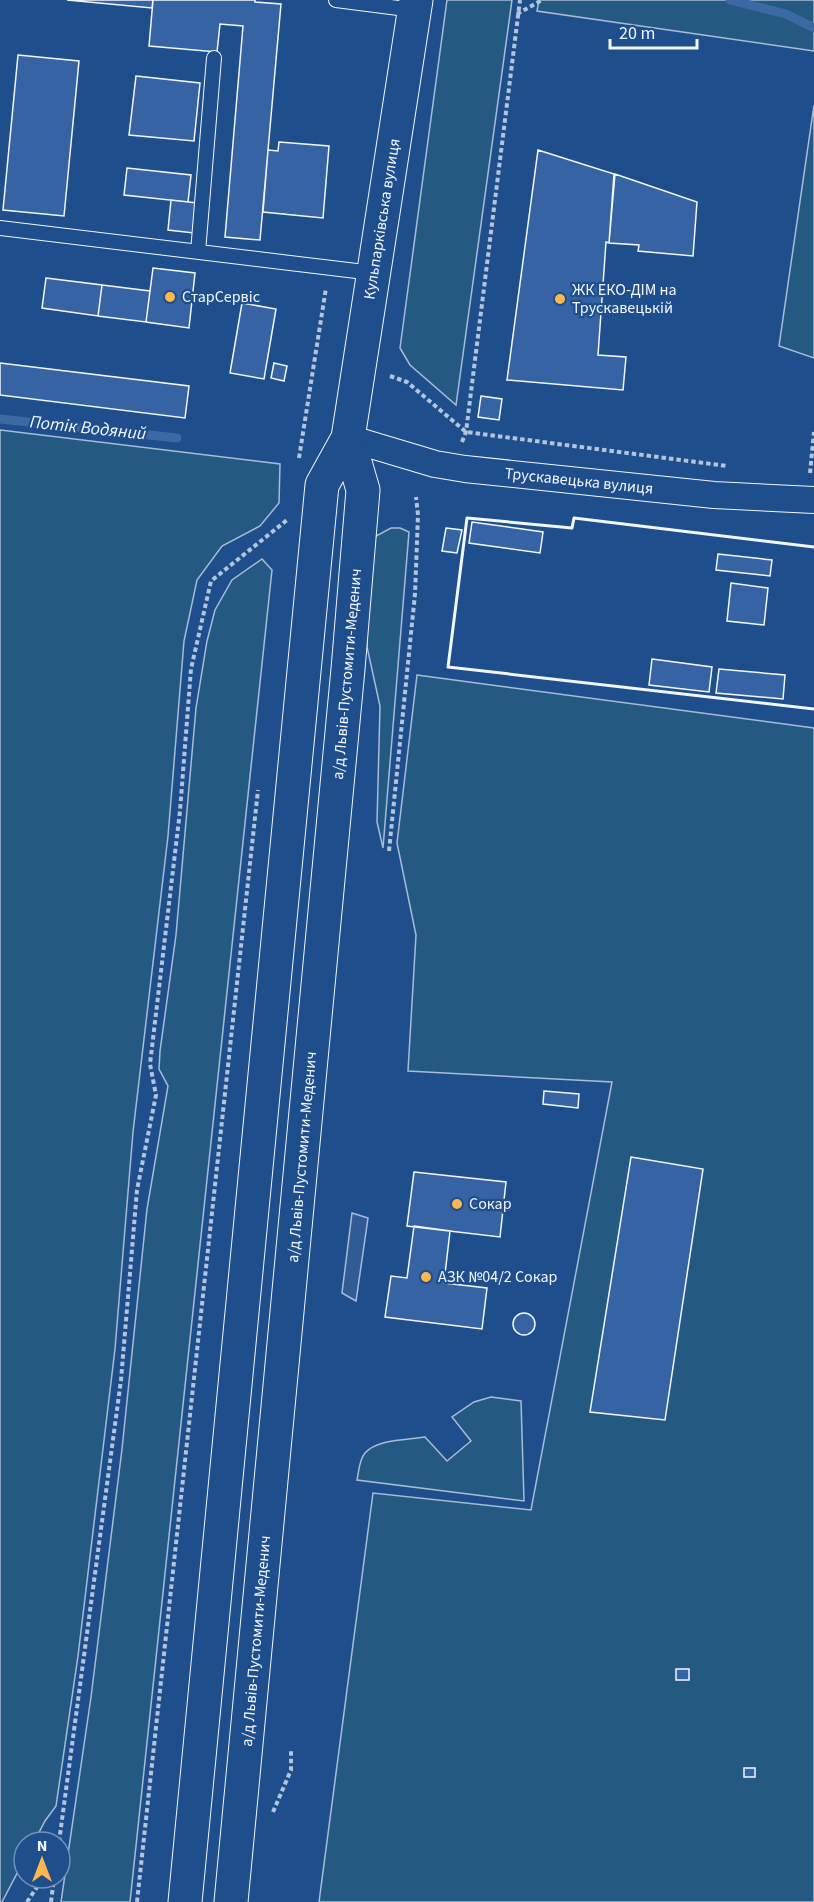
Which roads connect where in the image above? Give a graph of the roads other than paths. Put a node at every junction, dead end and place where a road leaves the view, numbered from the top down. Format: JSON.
{"nodes":[{"id":1,"x":336,"y":0,"type":"edge"},
{"id":2,"x":415,"y":5,"type":"edge"},
{"id":3,"x":214,"y":58,"type":"dead end"},
{"id":4,"x":0,"y":228,"type":"edge"},
{"id":5,"x":198,"y":252,"type":"junction"},
{"id":6,"x":374,"y":273,"type":"junction"},
{"id":7,"x":348,"y":438,"type":"junction"},
{"id":8,"x":810,"y":500,"type":"edge"},
{"id":9,"x":232,"y":1890,"type":"edge"},
{"id":10,"x":185,"y":1902,"type":"edge"}],
"edges":[{"from":1,"to":2,"type":"lane"},
{"from":2,"to":6,"type":"main road","name":"Кульпарківська вулиця"},
{"from":3,"to":5,"type":"lane"},
{"from":4,"to":5,"type":"lane"},
{"from":5,"to":6,"type":"lane"},
{"from":6,"to":7,"type":"main road","name":"Кульпарківська вулиця"},
{"from":7,"to":8,"type":"street","name":"Трускавецька вулиця"},
{"from":7,"to":9,"type":"main road","name":"а/д Львів-Пустомити-Меденич"},
{"from":7,"to":10,"type":"main road"}]}
